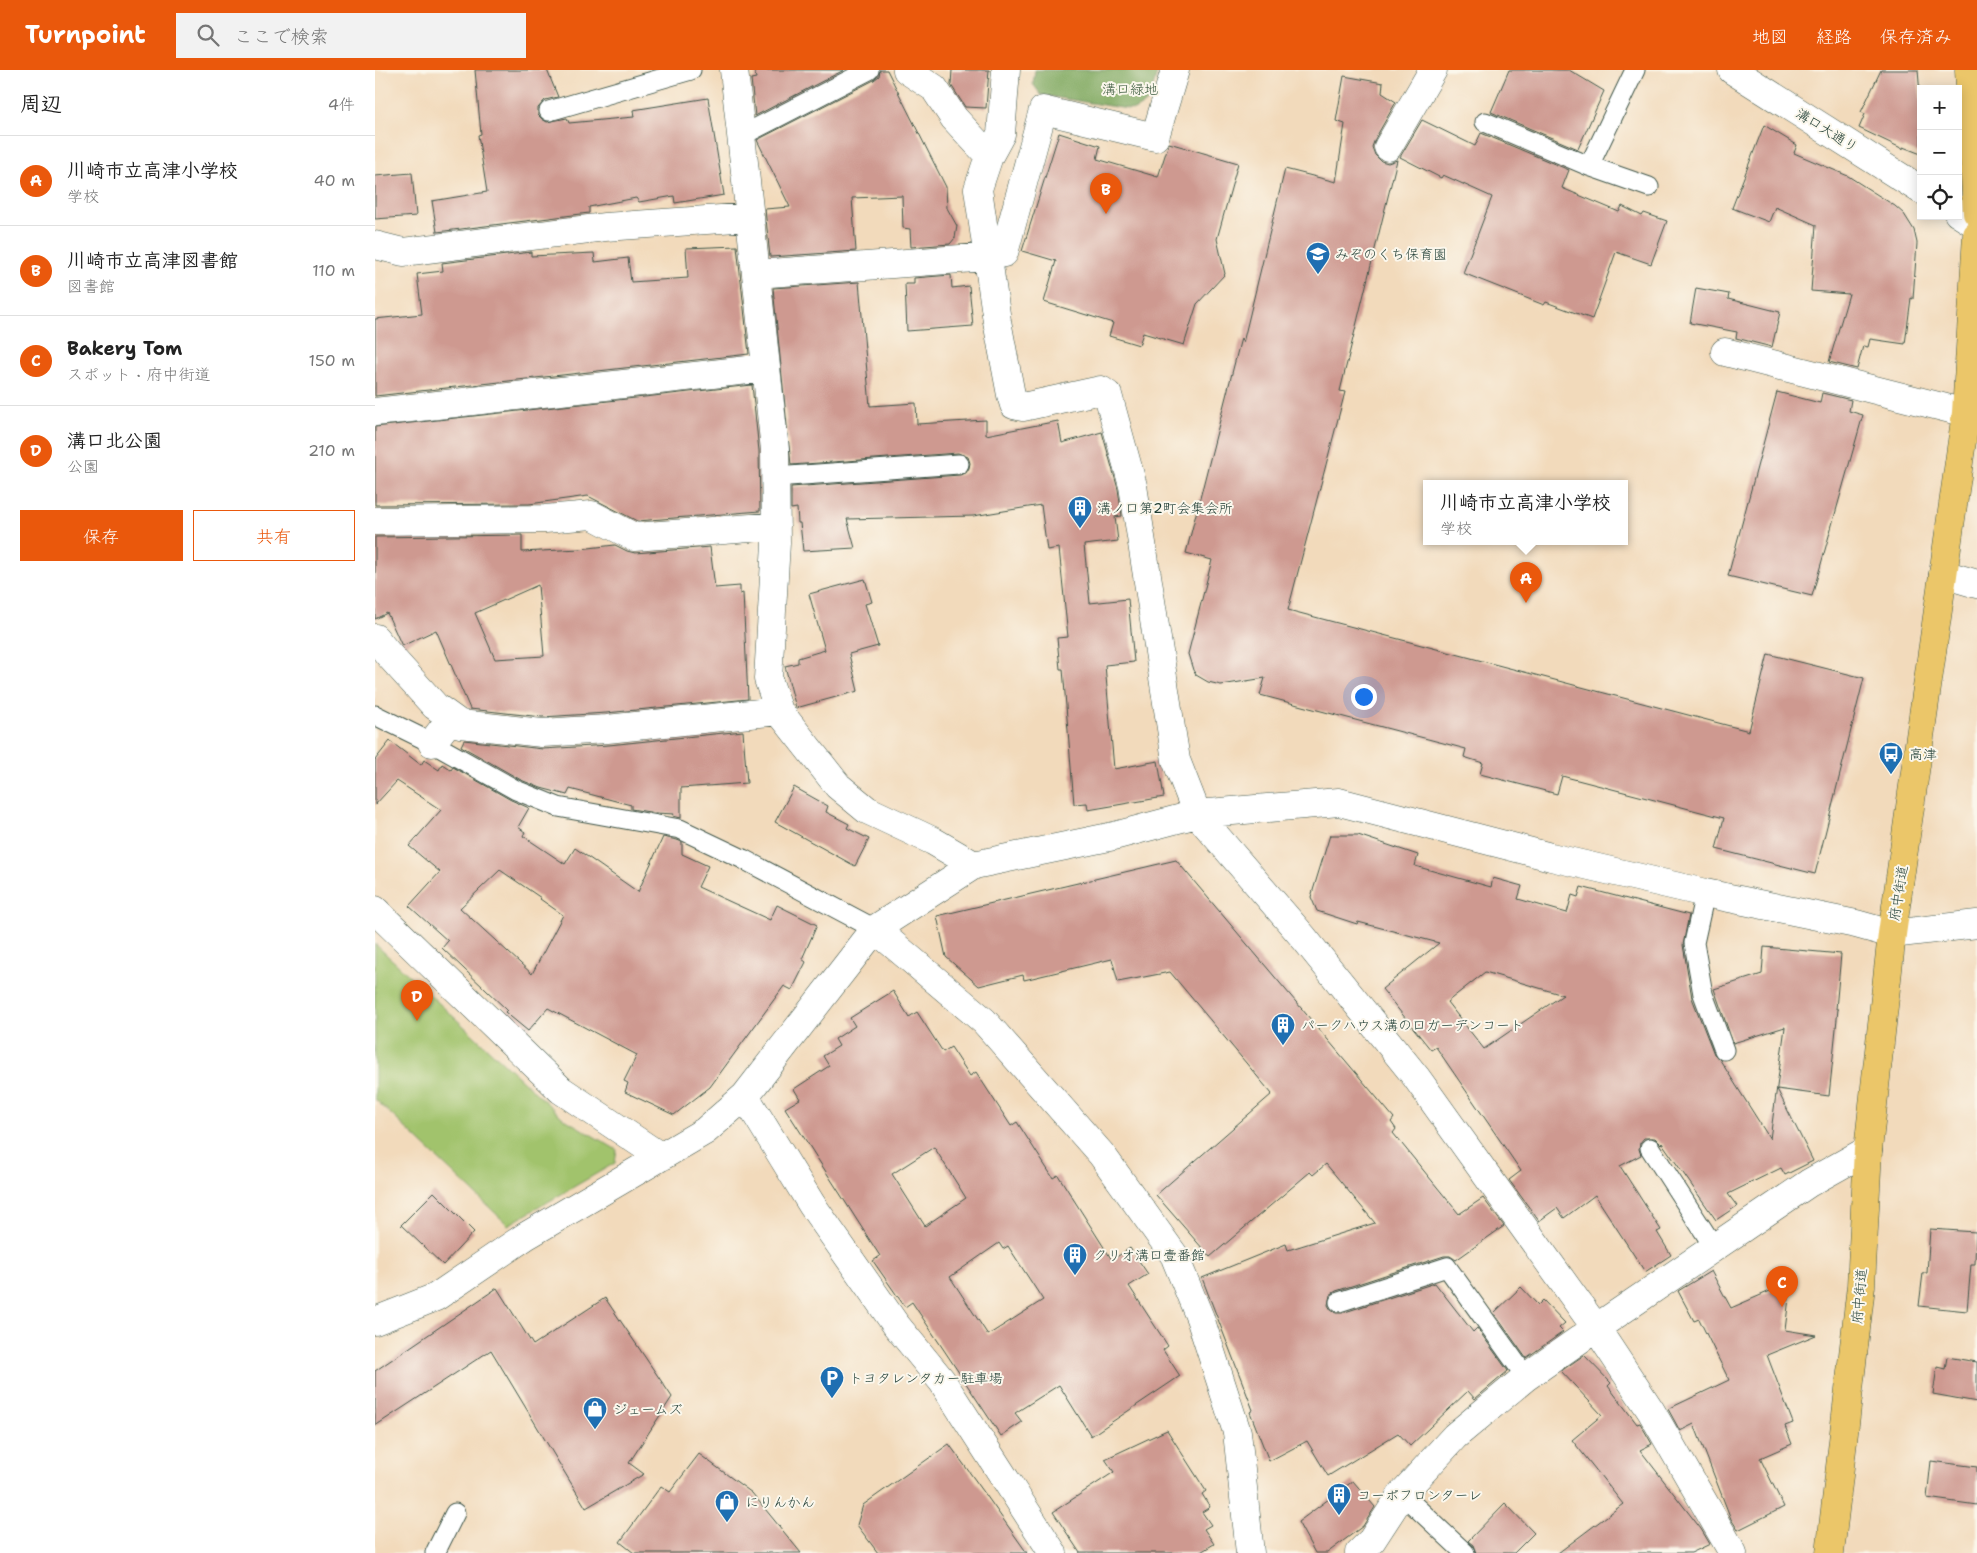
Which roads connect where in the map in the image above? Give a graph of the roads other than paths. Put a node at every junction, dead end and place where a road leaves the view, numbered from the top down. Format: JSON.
{"nodes":[{"id":1,"x":691,"y":70,"type":"edge"},
{"id":2,"x":734,"y":70,"type":"edge"},
{"id":3,"x":869,"y":70,"type":"edge"},
{"id":4,"x":907,"y":70,"type":"edge"},
{"id":5,"x":1006,"y":70,"type":"edge"},
{"id":6,"x":1175,"y":70,"type":"edge"},
{"id":7,"x":1433,"y":70,"type":"edge"},
{"id":8,"x":1635,"y":70,"type":"edge"},
{"id":9,"x":1732,"y":70,"type":"edge"},
{"id":10,"x":1969,"y":70,"type":"edge"},
{"id":11,"x":549,"y":111,"type":"dead end"},
{"id":12,"x":1485,"y":122,"type":"dead end"},
{"id":13,"x":741,"y":136,"type":"junction"},
{"id":14,"x":1388,"y":147,"type":"dead end"},
{"id":15,"x":989,"y":156,"type":"junction"},
{"id":16,"x":1589,"y":166,"type":"junction"},
{"id":17,"x":1649,"y":187,"type":"dead end"},
{"id":18,"x":1917,"y":187,"type":"edge"},
{"id":19,"x":1977,"y":213,"type":"edge"},
{"id":20,"x":1962,"y":216,"type":"edge"},
{"id":21,"x":750,"y":217,"type":"junction"},
{"id":22,"x":1977,"y":225,"type":"edge"},
{"id":23,"x":1977,"y":235,"type":"edge"},
{"id":24,"x":375,"y":245,"type":"edge"},
{"id":25,"x":988,"y":257,"type":"junction"},
{"id":26,"x":756,"y":274,"type":"junction"},
{"id":27,"x":1725,"y":352,"type":"dead end"},
{"id":28,"x":766,"y":368,"type":"junction"},
{"id":29,"x":375,"y":412,"type":"edge"},
{"id":30,"x":1966,"y":413,"type":"junction"},
{"id":31,"x":959,"y":464,"type":"dead end"},
{"id":32,"x":775,"y":477,"type":"junction"},
{"id":33,"x":375,"y":522,"type":"edge"},
{"id":34,"x":776,"y":526,"type":"junction"},
{"id":35,"x":1943,"y":574,"type":"junction"},
{"id":36,"x":1977,"y":584,"type":"edge"},
{"id":37,"x":375,"y":638,"type":"edge"},
{"id":38,"x":779,"y":711,"type":"junction"},
{"id":39,"x":375,"y":715,"type":"edge"},
{"id":40,"x":451,"y":718,"type":"junction"},
{"id":41,"x":432,"y":743,"type":"junction"},
{"id":42,"x":1197,"y":814,"type":"junction"},
{"id":43,"x":974,"y":865,"type":"junction"},
{"id":44,"x":1705,"y":893,"type":"junction"},
{"id":45,"x":375,"y":910,"type":"edge"},
{"id":46,"x":1977,"y":924,"type":"edge"},
{"id":47,"x":875,"y":929,"type":"junction"},
{"id":48,"x":1892,"y":934,"type":"junction"},
{"id":49,"x":1724,"y":1050,"type":"dead end"},
{"id":50,"x":745,"y":1096,"type":"junction"},
{"id":51,"x":1650,"y":1148,"type":"dead end"},
{"id":52,"x":1868,"y":1150,"type":"junction"},
{"id":53,"x":661,"y":1157,"type":"junction"},
{"id":54,"x":1714,"y":1247,"type":"junction"},
{"id":55,"x":1339,"y":1302,"type":"dead end"},
{"id":56,"x":375,"y":1321,"type":"edge"},
{"id":57,"x":1596,"y":1328,"type":"junction"},
{"id":58,"x":1526,"y":1377,"type":"junction"},
{"id":59,"x":1402,"y":1494,"type":"junction"},
{"id":60,"x":455,"y":1513,"type":"dead end"},
{"id":61,"x":435,"y":1553,"type":"edge"},
{"id":62,"x":1053,"y":1553,"type":"edge"},
{"id":63,"x":1250,"y":1553,"type":"edge"},
{"id":64,"x":1359,"y":1553,"type":"edge"},
{"id":65,"x":1465,"y":1553,"type":"edge"},
{"id":66,"x":1733,"y":1553,"type":"edge"},
{"id":67,"x":1830,"y":1553,"type":"edge"}],
"edges":[{"from":1,"to":11,"type":"lane"},
{"from":2,"to":13,"type":"street"},
{"from":3,"to":13,"type":"lane"},
{"from":4,"to":15,"type":"street"},
{"from":5,"to":15,"type":"street"},
{"from":6,"to":25,"type":"street"},
{"from":7,"to":14,"type":"street"},
{"from":8,"to":16,"type":"lane"},
{"from":9,"to":18,"type":"street","name":"溝口大通り"},
{"from":10,"to":19,"type":"highway"},
{"from":12,"to":16,"type":"lane"},
{"from":13,"to":21,"type":"street"},
{"from":15,"to":25,"type":"street"},
{"from":16,"to":17,"type":"lane"},
{"from":20,"to":22,"type":"street"},
{"from":21,"to":24,"type":"street"},
{"from":21,"to":26,"type":"street"},
{"from":23,"to":30,"type":"highway","name":"府中街道"},
{"from":25,"to":26,"type":"street"},
{"from":25,"to":42,"type":"street"},
{"from":26,"to":28,"type":"street"},
{"from":27,"to":30,"type":"street"},
{"from":28,"to":29,"type":"street"},
{"from":28,"to":32,"type":"street"},
{"from":30,"to":35,"type":"highway","name":"府中街道"},
{"from":31,"to":32,"type":"lane"},
{"from":32,"to":34,"type":"street"},
{"from":33,"to":34,"type":"street"},
{"from":34,"to":38,"type":"street"},
{"from":35,"to":36,"type":"street"},
{"from":35,"to":48,"type":"highway","name":"府中街道"},
{"from":37,"to":40,"type":"street"},
{"from":38,"to":40,"type":"street"},
{"from":38,"to":43,"type":"street"},
{"from":39,"to":41,"type":"lane"},
{"from":40,"to":41,"type":"street"},
{"from":41,"to":47,"type":"lane"},
{"from":42,"to":43,"type":"street"},
{"from":42,"to":44,"type":"street"},
{"from":42,"to":57,"type":"street"},
{"from":43,"to":47,"type":"street"},
{"from":44,"to":48,"type":"street"},
{"from":44,"to":49,"type":"lane"},
{"from":45,"to":53,"type":"street"},
{"from":46,"to":48,"type":"street"},
{"from":47,"to":50,"type":"street"},
{"from":47,"to":63,"type":"street"},
{"from":48,"to":52,"type":"highway","name":"府中街道"},
{"from":50,"to":53,"type":"street"},
{"from":50,"to":62,"type":"street"},
{"from":51,"to":54,"type":"lane"},
{"from":52,"to":54,"type":"street"},
{"from":52,"to":67,"type":"highway","name":"府中街道"},
{"from":53,"to":56,"type":"street"},
{"from":54,"to":57,"type":"street"},
{"from":55,"to":58,"type":"lane"},
{"from":57,"to":58,"type":"street"},
{"from":57,"to":66,"type":"street"},
{"from":58,"to":59,"type":"street"},
{"from":59,"to":64,"type":"street"},
{"from":59,"to":65,"type":"lane"},
{"from":60,"to":61,"type":"lane"}]}
